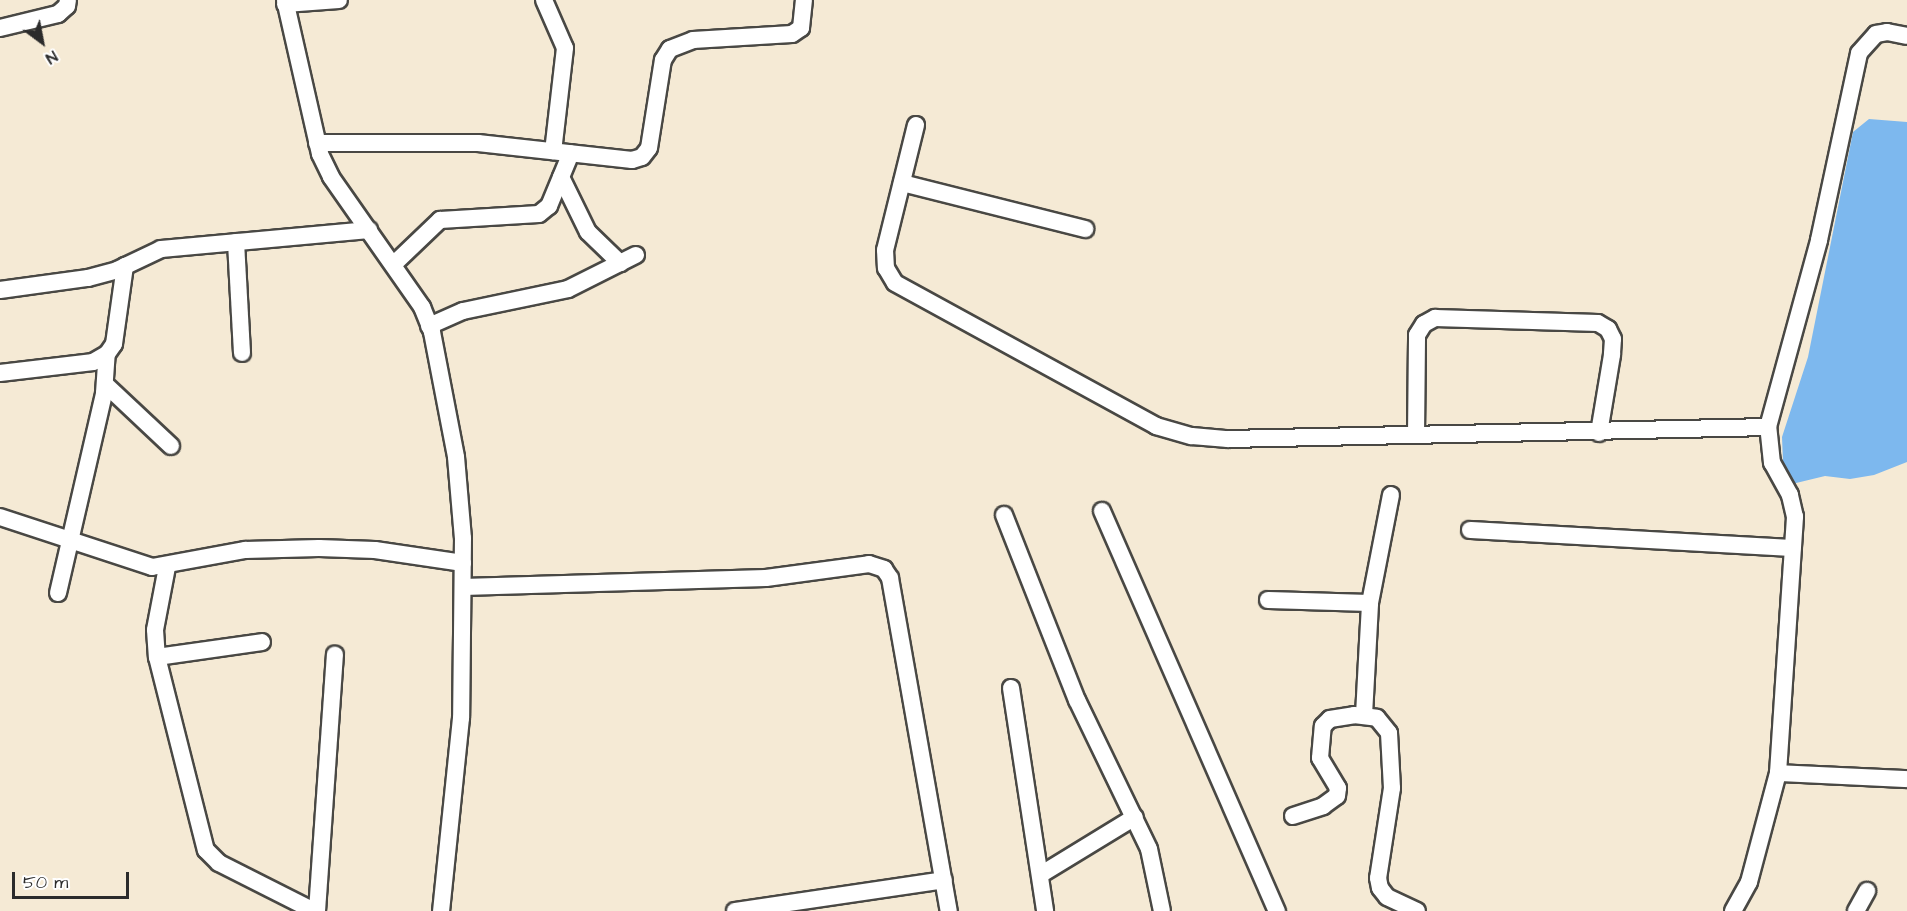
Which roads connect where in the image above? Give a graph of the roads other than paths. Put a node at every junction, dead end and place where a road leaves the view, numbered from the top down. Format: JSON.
{"nodes":[{"id":1,"x":68,"y":0,"type":"edge"},
{"id":2,"x":339,"y":0,"type":"edge"},
{"id":3,"x":544,"y":0,"type":"edge"},
{"id":4,"x":804,"y":0,"type":"edge"},
{"id":5,"x":285,"y":2,"type":"edge"},
{"id":6,"x":0,"y":28,"type":"edge"},
{"id":7,"x":1907,"y":36,"type":"edge"},
{"id":8,"x":916,"y":125,"type":"dead end"},
{"id":9,"x":317,"y":143,"type":"junction"},
{"id":10,"x":553,"y":152,"type":"junction"},
{"id":11,"x":570,"y":153,"type":"junction"},
{"id":12,"x":561,"y":177,"type":"junction"},
{"id":13,"x":902,"y":183,"type":"junction"},
{"id":14,"x":1085,"y":229,"type":"dead end"},
{"id":15,"x":369,"y":230,"type":"junction"},
{"id":16,"x":236,"y":242,"type":"junction"},
{"id":17,"x":636,"y":255,"type":"dead end"},
{"id":18,"x":620,"y":263,"type":"junction"},
{"id":19,"x":394,"y":264,"type":"junction"},
{"id":20,"x":125,"y":266,"type":"junction"},
{"id":21,"x":0,"y":290,"type":"edge"},
{"id":22,"x":429,"y":326,"type":"junction"},
{"id":23,"x":242,"y":353,"type":"dead end"},
{"id":24,"x":107,"y":354,"type":"junction"},
{"id":25,"x":0,"y":373,"type":"edge"},
{"id":26,"x":106,"y":385,"type":"junction"},
{"id":27,"x":1768,"y":427,"type":"junction"},
{"id":28,"x":1599,"y":433,"type":"junction"},
{"id":29,"x":1416,"y":435,"type":"junction"},
{"id":30,"x":171,"y":446,"type":"dead end"},
{"id":31,"x":1391,"y":495,"type":"dead end"},
{"id":32,"x":1102,"y":511,"type":"dead end"},
{"id":33,"x":1004,"y":515,"type":"dead end"},
{"id":34,"x":0,"y":517,"type":"edge"},
{"id":35,"x":1470,"y":530,"type":"dead end"},
{"id":36,"x":71,"y":540,"type":"junction"},
{"id":37,"x":1792,"y":548,"type":"junction"},
{"id":38,"x":463,"y":562,"type":"junction"},
{"id":39,"x":167,"y":567,"type":"junction"},
{"id":40,"x":463,"y":587,"type":"junction"},
{"id":41,"x":58,"y":593,"type":"dead end"},
{"id":42,"x":1268,"y":600,"type":"dead end"},
{"id":43,"x":1370,"y":603,"type":"junction"},
{"id":44,"x":262,"y":642,"type":"dead end"},
{"id":45,"x":335,"y":655,"type":"dead end"},
{"id":46,"x":157,"y":657,"type":"junction"},
{"id":47,"x":1011,"y":688,"type":"dead end"},
{"id":48,"x":1364,"y":715,"type":"junction"},
{"id":49,"x":1778,"y":773,"type":"junction"},
{"id":50,"x":1907,"y":779,"type":"edge"},
{"id":51,"x":1293,"y":816,"type":"dead end"},
{"id":52,"x":1135,"y":817,"type":"junction"},
{"id":53,"x":1040,"y":875,"type":"junction"},
{"id":54,"x":945,"y":880,"type":"junction"},
{"id":55,"x":1867,"y":891,"type":"dead end"},
{"id":56,"x":1736,"y":910,"type":"edge"},
{"id":57,"x":315,"y":911,"type":"edge"},
{"id":58,"x":441,"y":911,"type":"edge"},
{"id":59,"x":735,"y":911,"type":"edge"},
{"id":60,"x":949,"y":911,"type":"edge"},
{"id":61,"x":1045,"y":911,"type":"edge"},
{"id":62,"x":1162,"y":911,"type":"edge"},
{"id":63,"x":1277,"y":911,"type":"edge"},
{"id":64,"x":1417,"y":911,"type":"edge"},
{"id":65,"x":1856,"y":911,"type":"edge"}],
"edges":[{"from":1,"to":6,"type":"street"},
{"from":2,"to":5,"type":"street"},
{"from":3,"to":10,"type":"street"},
{"from":4,"to":11,"type":"street"},
{"from":5,"to":9,"type":"street"},
{"from":7,"to":27,"type":"street"},
{"from":8,"to":13,"type":"street"},
{"from":9,"to":10,"type":"street"},
{"from":9,"to":15,"type":"street"},
{"from":10,"to":11,"type":"street"},
{"from":11,"to":12,"type":"street"},
{"from":12,"to":18,"type":"street"},
{"from":12,"to":19,"type":"street"},
{"from":13,"to":14,"type":"street"},
{"from":13,"to":29,"type":"street"},
{"from":15,"to":16,"type":"street"},
{"from":15,"to":19,"type":"street"},
{"from":16,"to":20,"type":"street"},
{"from":16,"to":23,"type":"street"},
{"from":17,"to":18,"type":"street"},
{"from":18,"to":22,"type":"street"},
{"from":19,"to":22,"type":"street"},
{"from":20,"to":21,"type":"street"},
{"from":20,"to":24,"type":"street"},
{"from":22,"to":38,"type":"street"},
{"from":24,"to":25,"type":"street"},
{"from":24,"to":26,"type":"street"},
{"from":26,"to":30,"type":"street"},
{"from":26,"to":36,"type":"street"},
{"from":27,"to":28,"type":"street"},
{"from":27,"to":37,"type":"street"},
{"from":28,"to":29,"type":"street"},
{"from":28,"to":29,"type":"street"},
{"from":31,"to":43,"type":"street"},
{"from":32,"to":63,"type":"street"},
{"from":33,"to":52,"type":"street"},
{"from":34,"to":36,"type":"street"},
{"from":35,"to":37,"type":"street"},
{"from":36,"to":39,"type":"street"},
{"from":36,"to":41,"type":"street"},
{"from":37,"to":49,"type":"street"},
{"from":38,"to":39,"type":"street"},
{"from":38,"to":40,"type":"street"},
{"from":39,"to":46,"type":"street"},
{"from":40,"to":54,"type":"street"},
{"from":40,"to":58,"type":"street"},
{"from":42,"to":43,"type":"street"},
{"from":43,"to":48,"type":"street"},
{"from":44,"to":46,"type":"street"},
{"from":45,"to":57,"type":"street"},
{"from":46,"to":57,"type":"street"},
{"from":47,"to":53,"type":"street"},
{"from":48,"to":51,"type":"street"},
{"from":48,"to":64,"type":"street"},
{"from":49,"to":50,"type":"street"},
{"from":49,"to":56,"type":"street"},
{"from":52,"to":53,"type":"street"},
{"from":52,"to":62,"type":"street"},
{"from":53,"to":61,"type":"street"},
{"from":54,"to":59,"type":"street"},
{"from":54,"to":60,"type":"street"},
{"from":55,"to":65,"type":"street"}]}
